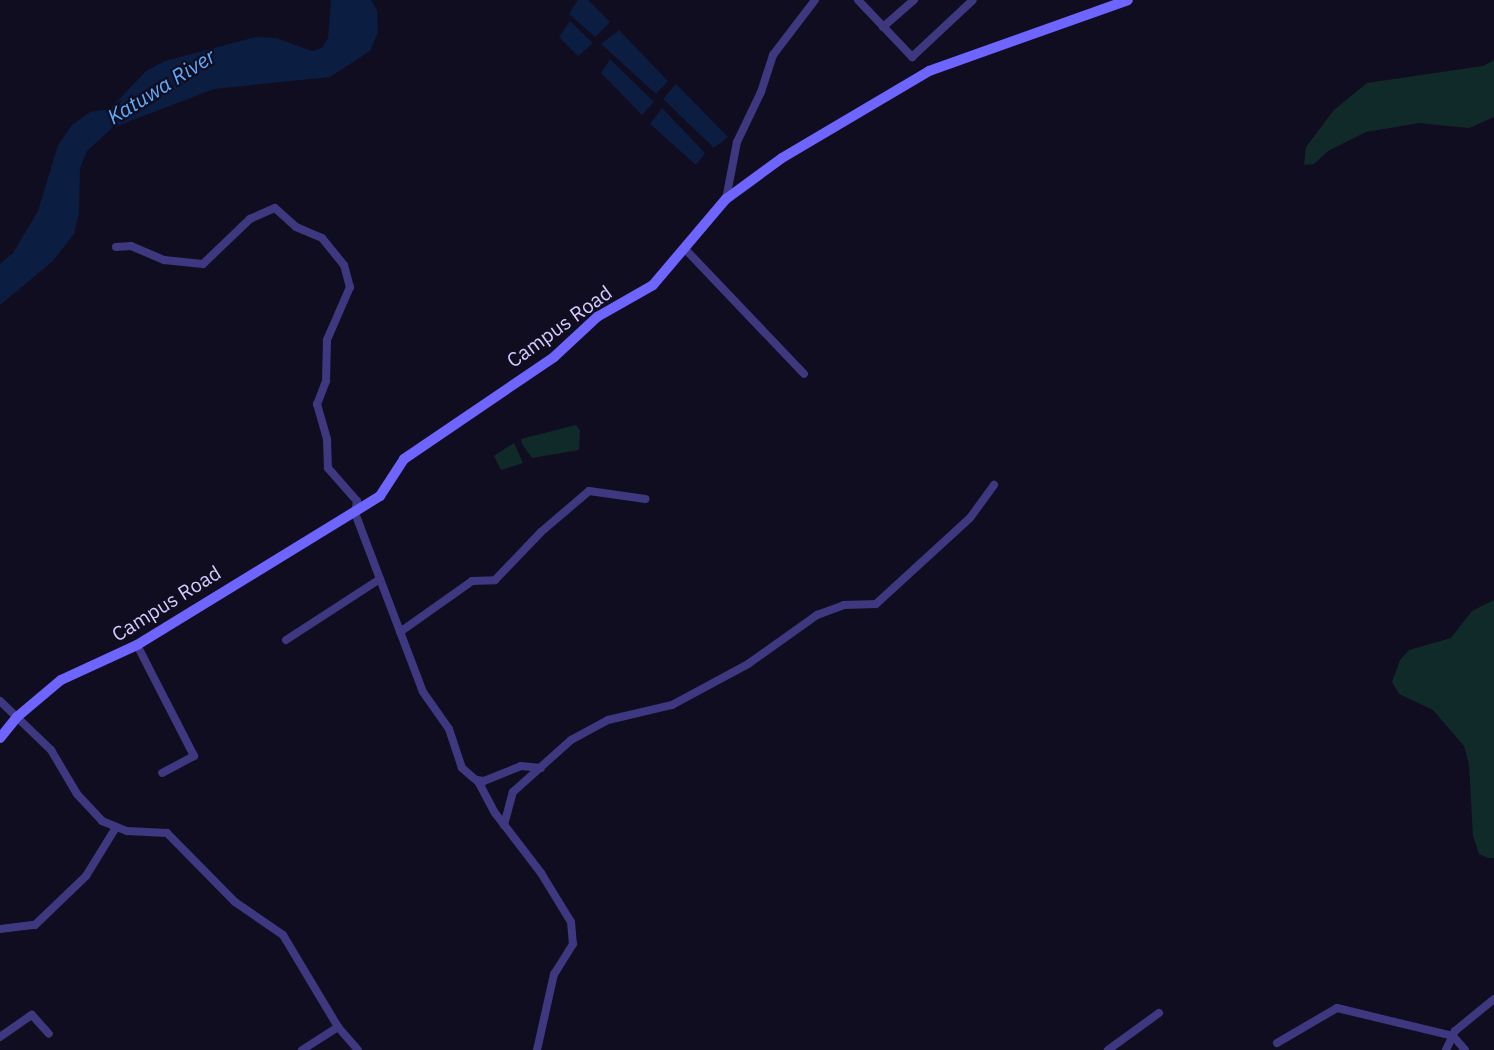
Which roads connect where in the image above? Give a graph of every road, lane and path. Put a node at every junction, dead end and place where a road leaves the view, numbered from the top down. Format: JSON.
{"nodes":[{"id":1,"x":815,"y":0,"type":"edge"},
{"id":2,"x":858,"y":0,"type":"edge"},
{"id":3,"x":914,"y":0,"type":"edge"},
{"id":4,"x":973,"y":0,"type":"edge"},
{"id":5,"x":1128,"y":0,"type":"edge"},
{"id":6,"x":882,"y":27,"type":"junction"},
{"id":7,"x":726,"y":199,"type":"junction"},
{"id":8,"x":116,"y":247,"type":"dead end"},
{"id":9,"x":686,"y":250,"type":"junction"},
{"id":10,"x":804,"y":374,"type":"dead end"},
{"id":11,"x":994,"y":485,"type":"dead end"},
{"id":12,"x":645,"y":499,"type":"dead end"},
{"id":13,"x":355,"y":513,"type":"junction"},
{"id":14,"x":380,"y":579,"type":"junction"},
{"id":15,"x":400,"y":632,"type":"junction"},
{"id":16,"x":286,"y":640,"type":"dead end"},
{"id":17,"x":137,"y":645,"type":"junction"},
{"id":18,"x":0,"y":701,"type":"edge"},
{"id":19,"x":17,"y":717,"type":"junction"},
{"id":20,"x":0,"y":738,"type":"edge"},
{"id":21,"x":541,"y":768,"type":"junction"},
{"id":22,"x":162,"y":773,"type":"dead end"},
{"id":23,"x":476,"y":780,"type":"junction"},
{"id":24,"x":504,"y":825,"type":"junction"},
{"id":25,"x":115,"y":829,"type":"junction"},
{"id":26,"x":0,"y":930,"type":"edge"},
{"id":27,"x":1494,"y":999,"type":"edge"},
{"id":28,"x":1159,"y":1013,"type":"dead end"},
{"id":29,"x":338,"y":1027,"type":"junction"},
{"id":30,"x":49,"y":1034,"type":"dead end"},
{"id":31,"x":1453,"y":1036,"type":"junction"},
{"id":32,"x":0,"y":1037,"type":"edge"},
{"id":33,"x":1277,"y":1043,"type":"dead end"},
{"id":34,"x":302,"y":1050,"type":"edge"},
{"id":35,"x":358,"y":1050,"type":"edge"},
{"id":36,"x":537,"y":1050,"type":"edge"},
{"id":37,"x":1108,"y":1050,"type":"edge"},
{"id":38,"x":1446,"y":1050,"type":"edge"},
{"id":39,"x":1465,"y":1050,"type":"edge"}],
"edges":[{"from":1,"to":7,"type":"street"},
{"from":2,"to":6,"type":"street"},
{"from":3,"to":6,"type":"street"},
{"from":4,"to":6,"type":"street"},
{"from":5,"to":7,"type":"street","name":"Campus Road"},
{"from":7,"to":9,"type":"street","name":"Campus Road"},
{"from":8,"to":13,"type":"street"},
{"from":9,"to":10,"type":"street"},
{"from":9,"to":13,"type":"street","name":"Campus Road"},
{"from":11,"to":21,"type":"street"},
{"from":12,"to":15,"type":"street"},
{"from":13,"to":14,"type":"street"},
{"from":13,"to":17,"type":"street","name":"Campus Road"},
{"from":14,"to":15,"type":"street"},
{"from":14,"to":16,"type":"street"},
{"from":15,"to":23,"type":"street"},
{"from":17,"to":19,"type":"street","name":"Campus Road"},
{"from":17,"to":22,"type":"street"},
{"from":18,"to":19,"type":"street"},
{"from":19,"to":20,"type":"street","name":"Campus Road"},
{"from":19,"to":25,"type":"street"},
{"from":21,"to":23,"type":"street"},
{"from":21,"to":24,"type":"street"},
{"from":23,"to":24,"type":"street"},
{"from":24,"to":36,"type":"street"},
{"from":25,"to":26,"type":"street"},
{"from":25,"to":29,"type":"street"},
{"from":27,"to":31,"type":"street"},
{"from":28,"to":37,"type":"street"},
{"from":29,"to":34,"type":"street"},
{"from":29,"to":35,"type":"street"},
{"from":30,"to":32,"type":"street"},
{"from":31,"to":33,"type":"street"},
{"from":31,"to":38,"type":"street"},
{"from":31,"to":39,"type":"street"}]}
